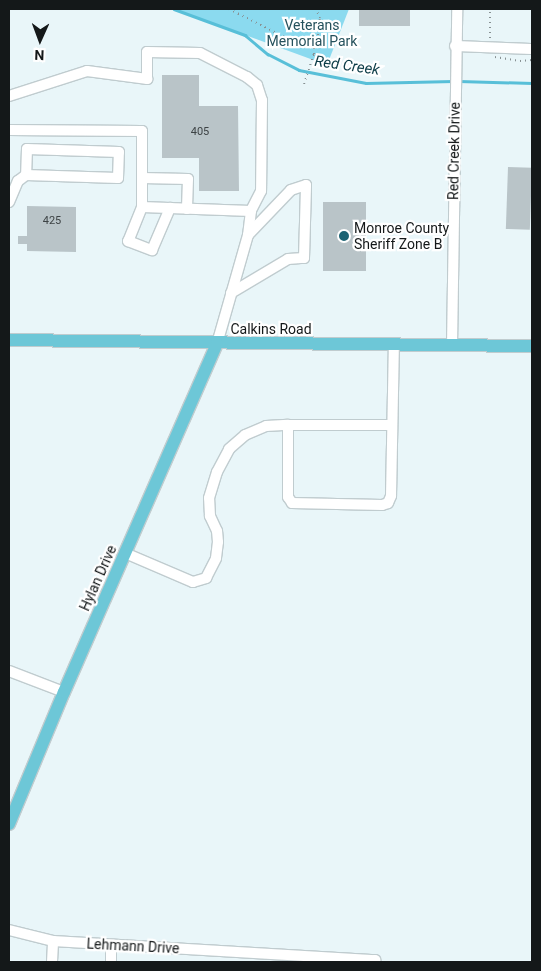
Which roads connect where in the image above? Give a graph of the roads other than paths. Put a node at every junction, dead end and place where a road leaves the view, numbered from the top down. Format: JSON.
{"nodes":[{"id":1,"x":457,"y":9,"type":"edge"},
{"id":2,"x":455,"y":46,"type":"junction"},
{"id":3,"x":532,"y":49,"type":"edge"},
{"id":4,"x":9,"y":96,"type":"edge"},
{"id":5,"x":9,"y":130,"type":"edge"},
{"id":6,"x":26,"y":174,"type":"junction"},
{"id":7,"x":142,"y":178,"type":"junction"},
{"id":8,"x":9,"y":202,"type":"edge"},
{"id":9,"x":142,"y":207,"type":"junction"},
{"id":10,"x":170,"y":208,"type":"junction"},
{"id":11,"x":187,"y":208,"type":"junction"},
{"id":12,"x":251,"y":211,"type":"junction"},
{"id":13,"x":248,"y":235,"type":"junction"},
{"id":14,"x":231,"y":293,"type":"junction"},
{"id":15,"x":9,"y":340,"type":"edge"},
{"id":16,"x":217,"y":344,"type":"junction"},
{"id":17,"x":394,"y":345,"type":"junction"},
{"id":18,"x":452,"y":345,"type":"junction"},
{"id":19,"x":532,"y":346,"type":"edge"},
{"id":20,"x":288,"y":425,"type":"junction"},
{"id":21,"x":392,"y":425,"type":"junction"},
{"id":22,"x":125,"y":553,"type":"junction"},
{"id":23,"x":9,"y":671,"type":"edge"},
{"id":24,"x":64,"y":692,"type":"junction"},
{"id":25,"x":9,"y":824,"type":"edge"},
{"id":26,"x":9,"y":930,"type":"edge"},
{"id":27,"x":53,"y":941,"type":"junction"},
{"id":28,"x":111,"y":945,"type":"junction"},
{"id":29,"x":229,"y":951,"type":"junction"},
{"id":30,"x":259,"y":958,"type":"edge"},
{"id":31,"x":52,"y":962,"type":"edge"},
{"id":32,"x":111,"y":962,"type":"edge"},
{"id":33,"x":228,"y":962,"type":"edge"},
{"id":34,"x":375,"y":962,"type":"edge"}],
"edges":[{"from":1,"to":2,"type":"street","name":"Red Creek Drive"},
{"from":2,"to":3,"type":"street"},
{"from":2,"to":18,"type":"street","name":"Red Creek Drive"},
{"from":4,"to":12,"type":"street"},
{"from":5,"to":7,"type":"street"},
{"from":6,"to":6,"type":"street"},
{"from":6,"to":8,"type":"street"},
{"from":7,"to":9,"type":"street"},
{"from":7,"to":11,"type":"street"},
{"from":9,"to":10,"type":"street"},
{"from":9,"to":10,"type":"street"},
{"from":10,"to":11,"type":"street"},
{"from":11,"to":12,"type":"street"},
{"from":12,"to":13,"type":"street"},
{"from":13,"to":14,"type":"street"},
{"from":13,"to":14,"type":"street"},
{"from":14,"to":16,"type":"street"},
{"from":15,"to":16,"type":"main road","name":"Calkins Road"},
{"from":16,"to":17,"type":"main road","name":"Calkins Road"},
{"from":16,"to":22,"type":"main road","name":"Hylan Drive"},
{"from":17,"to":18,"type":"main road","name":"Calkins Road"},
{"from":17,"to":21,"type":"street"},
{"from":18,"to":19,"type":"main road","name":"Calkins Road"},
{"from":20,"to":21,"type":"street"},
{"from":20,"to":21,"type":"street"},
{"from":20,"to":22,"type":"street"},
{"from":22,"to":24,"type":"main road","name":"Hylan Drive"},
{"from":23,"to":24,"type":"street"},
{"from":24,"to":25,"type":"main road","name":"Hylan Drive"},
{"from":26,"to":27,"type":"street","name":"Lehmann Drive"},
{"from":27,"to":28,"type":"street","name":"Lehmann Drive"},
{"from":27,"to":31,"type":"street"},
{"from":28,"to":29,"type":"street","name":"Lehmann Drive"},
{"from":28,"to":32,"type":"street"},
{"from":29,"to":30,"type":"street","name":"Lehmann Drive"},
{"from":29,"to":33,"type":"street"},
{"from":30,"to":34,"type":"street","name":"Lehmann Drive"}]}
